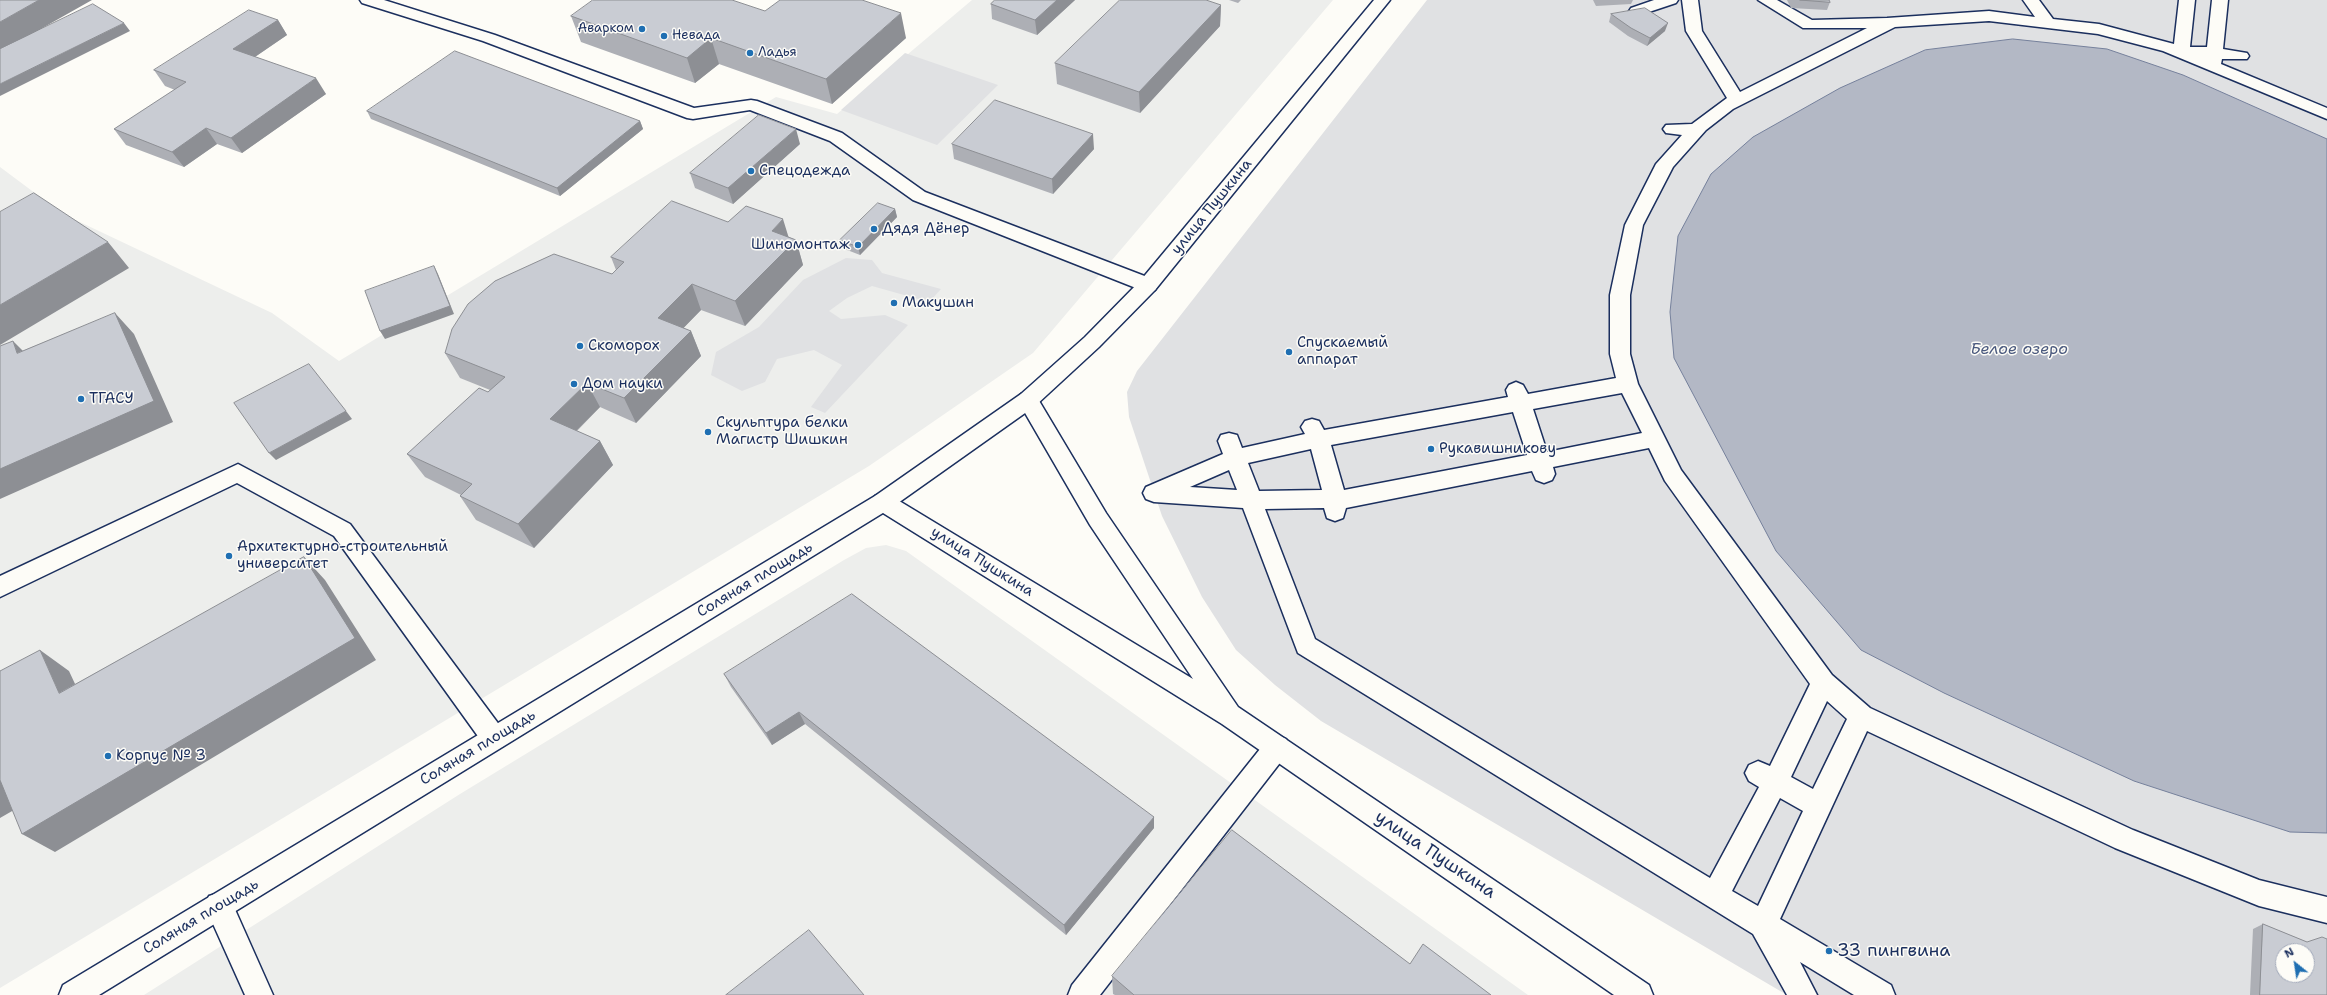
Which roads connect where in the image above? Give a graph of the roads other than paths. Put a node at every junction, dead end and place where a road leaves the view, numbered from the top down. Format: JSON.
{"nodes":[{"id":1,"x":368,"y":0,"type":"edge"},
{"id":2,"x":1382,"y":0,"type":"edge"},
{"id":3,"x":1670,"y":0,"type":"edge"},
{"id":4,"x":1690,"y":0,"type":"edge"},
{"id":5,"x":1766,"y":0,"type":"edge"},
{"id":6,"x":2031,"y":0,"type":"edge"},
{"id":7,"x":2187,"y":0,"type":"edge"},
{"id":8,"x":2220,"y":0,"type":"edge"},
{"id":9,"x":1637,"y":11,"type":"edge"},
{"id":10,"x":1892,"y":22,"type":"junction"},
{"id":11,"x":2048,"y":23,"type":"junction"},
{"id":12,"x":2177,"y":50,"type":"junction"},
{"id":13,"x":2241,"y":56,"type":"dead end"},
{"id":14,"x":2214,"y":60,"type":"junction"},
{"id":15,"x":1737,"y":100,"type":"junction"},
{"id":16,"x":2327,"y":114,"type":"edge"},
{"id":17,"x":1672,"y":129,"type":"dead end"},
{"id":18,"x":1696,"y":130,"type":"junction"},
{"id":19,"x":1148,"y":285,"type":"junction"},
{"id":20,"x":1628,"y":384,"type":"junction"},
{"id":21,"x":1518,"y":397,"type":"junction"},
{"id":22,"x":1028,"y":400,"type":"junction"},
{"id":23,"x":1315,"y":433,"type":"junction"},
{"id":24,"x":1655,"y":439,"type":"junction"},
{"id":25,"x":1232,"y":450,"type":"junction"},
{"id":26,"x":1543,"y":468,"type":"junction"},
{"id":27,"x":1250,"y":500,"type":"junction"},
{"id":28,"x":883,"y":502,"type":"junction"},
{"id":29,"x":1335,"y":505,"type":"junction"},
{"id":30,"x":0,"y":587,"type":"edge"},
{"id":31,"x":1822,"y":683,"type":"junction"},
{"id":32,"x":1231,"y":716,"type":"junction"},
{"id":33,"x":1861,"y":716,"type":"junction"},
{"id":34,"x":494,"y":738,"type":"junction"},
{"id":35,"x":1277,"y":747,"type":"junction"},
{"id":36,"x":1767,"y":777,"type":"junction"},
{"id":37,"x":1819,"y":806,"type":"junction"},
{"id":38,"x":1715,"y":897,"type":"junction"},
{"id":39,"x":219,"y":906,"type":"junction"},
{"id":40,"x":2327,"y":910,"type":"edge"},
{"id":41,"x":1763,"y":925,"type":"junction"},
{"id":42,"x":73,"y":995,"type":"edge"},
{"id":43,"x":259,"y":995,"type":"edge"},
{"id":44,"x":1082,"y":995,"type":"edge"},
{"id":45,"x":1639,"y":995,"type":"edge"},
{"id":46,"x":1804,"y":995,"type":"edge"},
{"id":47,"x":1881,"y":995,"type":"edge"}],
"edges":[{"from":1,"to":19,"type":"street"},
{"from":2,"to":19,"type":"street","name":"улица Пушкина"},
{"from":3,"to":9,"type":"street"},
{"from":4,"to":15,"type":"street"},
{"from":5,"to":10,"type":"street"},
{"from":6,"to":11,"type":"street"},
{"from":7,"to":12,"type":"street"},
{"from":8,"to":14,"type":"street"},
{"from":10,"to":11,"type":"street"},
{"from":10,"to":15,"type":"street"},
{"from":11,"to":12,"type":"street"},
{"from":12,"to":14,"type":"street"},
{"from":13,"to":14,"type":"street"},
{"from":14,"to":16,"type":"street"},
{"from":15,"to":18,"type":"street"},
{"from":17,"to":18,"type":"street"},
{"from":18,"to":20,"type":"street"},
{"from":19,"to":22,"type":"street","name":"улица Пушкина"},
{"from":20,"to":21,"type":"street"},
{"from":20,"to":24,"type":"street"},
{"from":21,"to":23,"type":"street"},
{"from":21,"to":26,"type":"street"},
{"from":22,"to":28,"type":"street","name":"улица Пушкина"},
{"from":22,"to":32,"type":"street","name":"улица Пушкина"},
{"from":23,"to":25,"type":"street"},
{"from":23,"to":29,"type":"street"},
{"from":24,"to":26,"type":"street"},
{"from":24,"to":31,"type":"street"},
{"from":25,"to":27,"type":"street"},
{"from":25,"to":27,"type":"street"},
{"from":26,"to":29,"type":"street"},
{"from":27,"to":29,"type":"street"},
{"from":27,"to":38,"type":"street"},
{"from":28,"to":32,"type":"street","name":"улица Пушкина"},
{"from":28,"to":34,"type":"street","name":"Соляная площадь"},
{"from":30,"to":34,"type":"street"},
{"from":31,"to":33,"type":"street"},
{"from":31,"to":36,"type":"street"},
{"from":32,"to":35,"type":"street","name":"улица Пушкина"},
{"from":33,"to":37,"type":"street"},
{"from":33,"to":40,"type":"street"},
{"from":34,"to":39,"type":"street","name":"Соляная площадь"},
{"from":35,"to":44,"type":"street"},
{"from":35,"to":45,"type":"street","name":"улица Пушкина"},
{"from":36,"to":37,"type":"street"},
{"from":36,"to":38,"type":"street"},
{"from":37,"to":41,"type":"street"},
{"from":38,"to":41,"type":"street"},
{"from":39,"to":42,"type":"street","name":"Соляная площадь"},
{"from":39,"to":43,"type":"street"},
{"from":41,"to":46,"type":"street"},
{"from":41,"to":47,"type":"street"}]}
